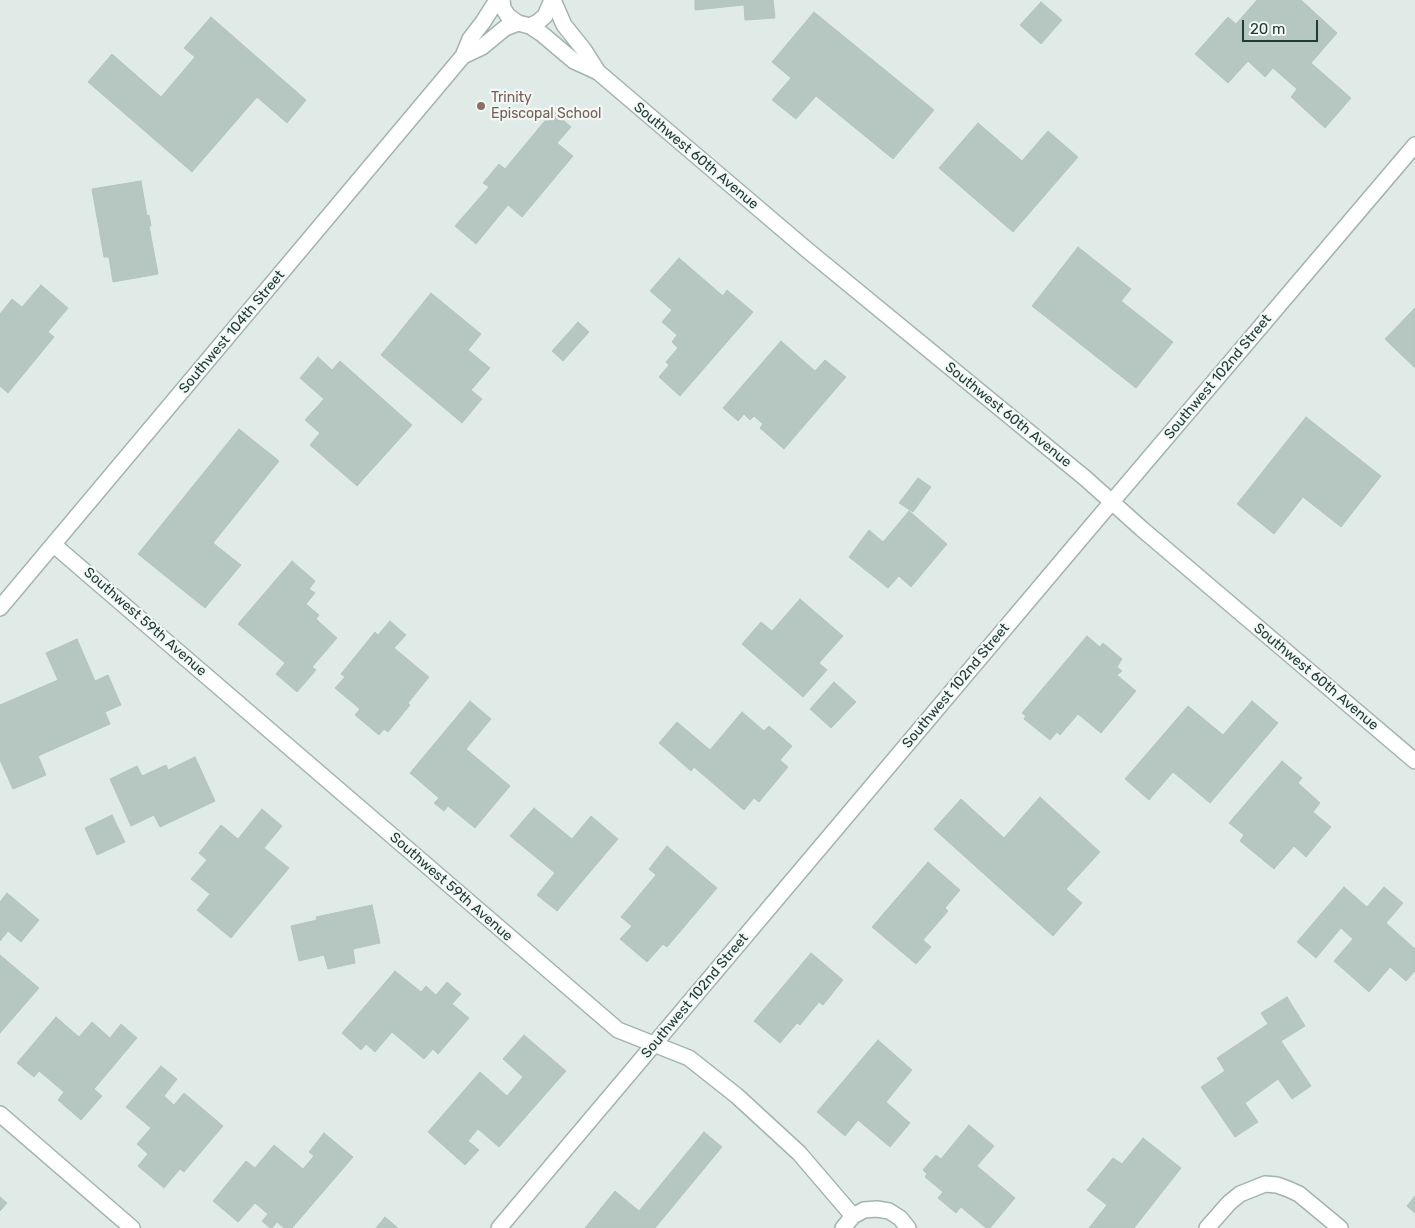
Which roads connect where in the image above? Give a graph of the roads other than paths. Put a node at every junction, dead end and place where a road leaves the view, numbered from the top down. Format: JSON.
{"nodes":[{"id":1,"x":497,"y":0,"type":"edge"},
{"id":2,"x":502,"y":0,"type":"edge"},
{"id":3,"x":552,"y":0,"type":"edge"},
{"id":4,"x":524,"y":24,"type":"junction"},
{"id":5,"x":464,"y":56,"type":"junction"},
{"id":6,"x":598,"y":72,"type":"junction"},
{"id":7,"x":1415,"y":145,"type":"edge"},
{"id":8,"x":1112,"y":502,"type":"junction"},
{"id":9,"x":54,"y":544,"type":"junction"},
{"id":10,"x":0,"y":608,"type":"edge"},
{"id":11,"x":1415,"y":761,"type":"edge"},
{"id":12,"x":654,"y":1045,"type":"junction"},
{"id":13,"x":0,"y":1114,"type":"edge"},
{"id":14,"x":853,"y":1216,"type":"junction"},
{"id":15,"x":132,"y":1228,"type":"edge"},
{"id":16,"x":499,"y":1228,"type":"edge"},
{"id":17,"x":843,"y":1228,"type":"edge"},
{"id":18,"x":908,"y":1228,"type":"edge"},
{"id":19,"x":1208,"y":1228,"type":"edge"},
{"id":20,"x":1340,"y":1228,"type":"edge"}],
"edges":[{"from":1,"to":5,"type":"street","name":"Southwest 104th Street"},
{"from":2,"to":4,"type":"street","name":"Southwest 60th Avenue"},
{"from":3,"to":4,"type":"street","name":"Southwest 104th Street"},
{"from":3,"to":6,"type":"street","name":"Southwest 60th Avenue"},
{"from":4,"to":5,"type":"street","name":"Southwest 104th Street"},
{"from":4,"to":6,"type":"street","name":"Southwest 60th Avenue"},
{"from":5,"to":9,"type":"street","name":"Southwest 104th Street"},
{"from":6,"to":8,"type":"street","name":"Southwest 60th Avenue"},
{"from":7,"to":8,"type":"street","name":"Southwest 102nd Street"},
{"from":8,"to":11,"type":"street","name":"Southwest 60th Avenue"},
{"from":8,"to":12,"type":"street","name":"Southwest 102nd Street"},
{"from":9,"to":10,"type":"street","name":"Southwest 104th Street"},
{"from":9,"to":12,"type":"street","name":"Southwest 59th Avenue"},
{"from":12,"to":14,"type":"street","name":"Southwest 59th Avenue"},
{"from":12,"to":16,"type":"street","name":"Southwest 102nd Street"},
{"from":13,"to":15,"type":"street"},
{"from":14,"to":17,"type":"street"},
{"from":14,"to":18,"type":"street"},
{"from":19,"to":20,"type":"street"}]}
